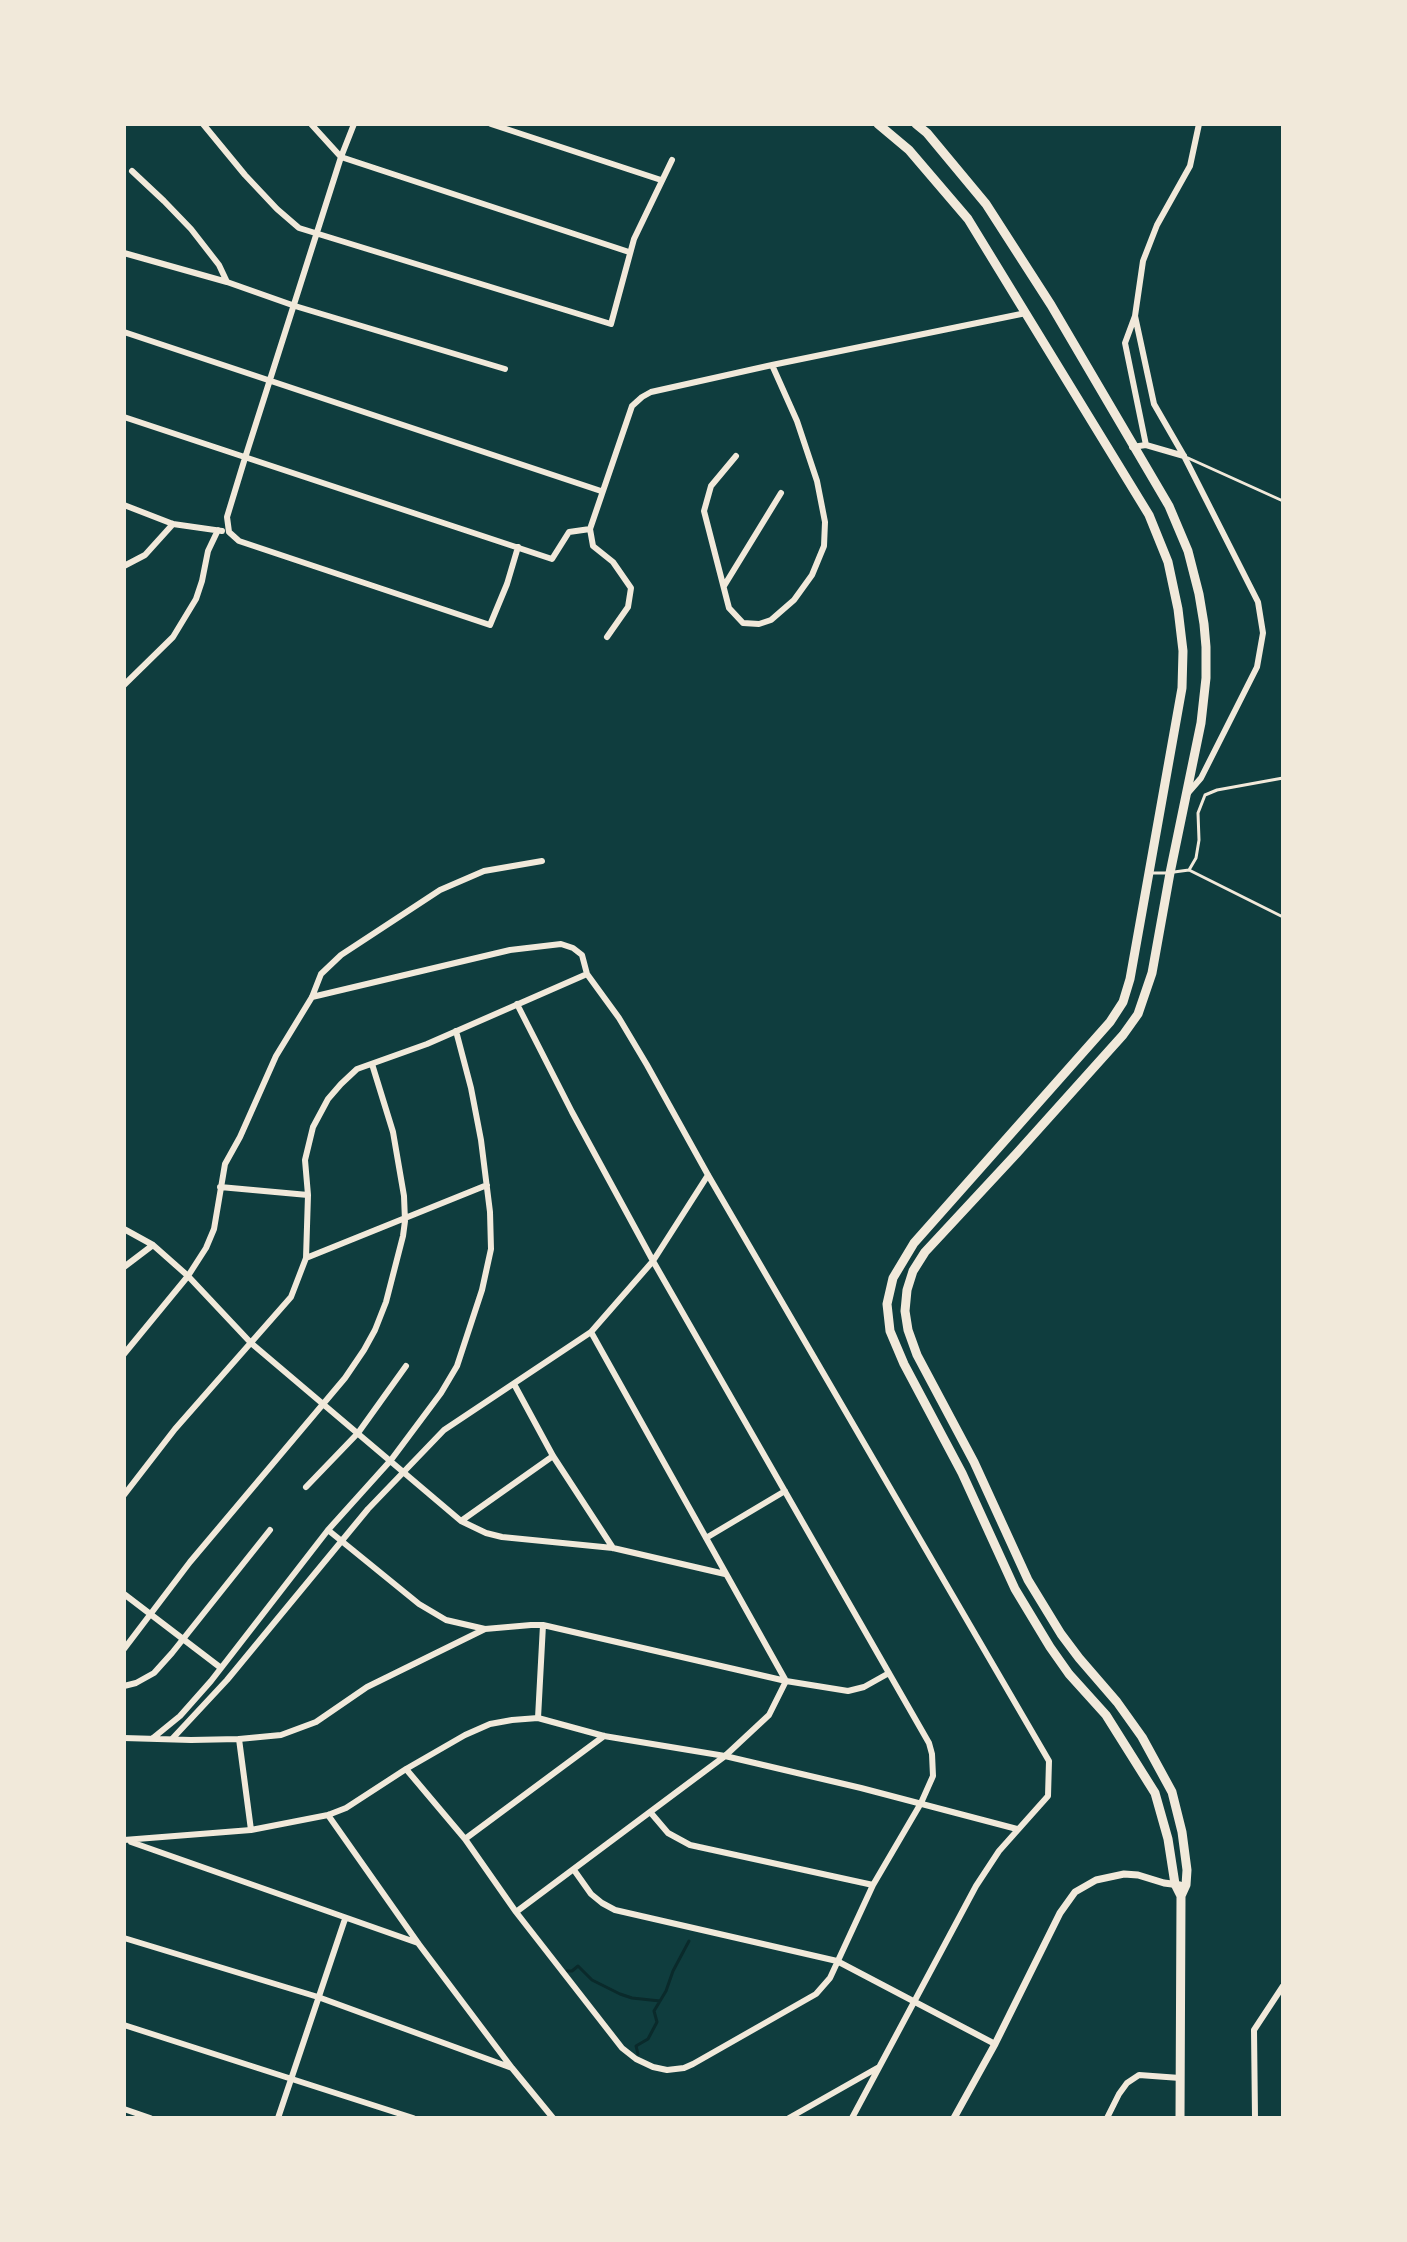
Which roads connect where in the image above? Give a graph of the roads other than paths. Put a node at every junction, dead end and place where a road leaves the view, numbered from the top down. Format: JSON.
{"nodes":[{"id":1,"x":203,"y":124,"type":"edge"},
{"id":2,"x":311,"y":124,"type":"edge"},
{"id":3,"x":354,"y":124,"type":"edge"},
{"id":4,"x":491,"y":124,"type":"edge"},
{"id":5,"x":878,"y":124,"type":"edge"},
{"id":6,"x":916,"y":124,"type":"edge"},
{"id":7,"x":1199,"y":124,"type":"edge"},
{"id":8,"x":341,"y":157,"type":"junction"},
{"id":9,"x":672,"y":160,"type":"dead end"},
{"id":10,"x":132,"y":171,"type":"dead end"},
{"id":11,"x":661,"y":180,"type":"junction"},
{"id":12,"x":317,"y":233,"type":"junction"},
{"id":13,"x":629,"y":252,"type":"junction"},
{"id":14,"x":124,"y":253,"type":"edge"},
{"id":15,"x":227,"y":282,"type":"junction"},
{"id":16,"x":295,"y":306,"type":"junction"},
{"id":17,"x":1026,"y":313,"type":"junction"},
{"id":18,"x":1135,"y":316,"type":"junction"},
{"id":19,"x":124,"y":332,"type":"edge"},
{"id":20,"x":772,"y":365,"type":"junction"},
{"id":21,"x":505,"y":369,"type":"dead end"},
{"id":22,"x":271,"y":380,"type":"junction"},
{"id":23,"x":124,"y":417,"type":"edge"},
{"id":24,"x":1146,"y":445,"type":"junction"},
{"id":25,"x":1132,"y":447,"type":"junction"},
{"id":26,"x":736,"y":456,"type":"dead end"},
{"id":27,"x":1184,"y":456,"type":"junction"},
{"id":28,"x":245,"y":458,"type":"junction"},
{"id":29,"x":601,"y":491,"type":"junction"},
{"id":30,"x":781,"y":493,"type":"dead end"},
{"id":31,"x":1283,"y":501,"type":"edge"},
{"id":32,"x":124,"y":505,"type":"edge"},
{"id":33,"x":173,"y":524,"type":"junction"},
{"id":34,"x":590,"y":529,"type":"junction"},
{"id":35,"x":218,"y":530,"type":"junction"},
{"id":36,"x":229,"y":532,"type":"junction"},
{"id":37,"x":518,"y":547,"type":"junction"},
{"id":38,"x":124,"y":566,"type":"edge"},
{"id":39,"x":724,"y":586,"type":"junction"},
{"id":40,"x":607,"y":637,"type":"dead end"},
{"id":41,"x":124,"y":685,"type":"edge"},
{"id":42,"x":1283,"y":778,"type":"edge"},
{"id":43,"x":1188,"y":793,"type":"junction"},
{"id":44,"x":542,"y":861,"type":"dead end"},
{"id":45,"x":1189,"y":870,"type":"junction"},
{"id":46,"x":1150,"y":873,"type":"junction"},
{"id":47,"x":1170,"y":873,"type":"junction"},
{"id":48,"x":1283,"y":917,"type":"edge"},
{"id":49,"x":587,"y":974,"type":"junction"},
{"id":50,"x":312,"y":997,"type":"junction"},
{"id":51,"x":517,"y":1004,"type":"junction"},
{"id":52,"x":456,"y":1031,"type":"junction"},
{"id":53,"x":372,"y":1064,"type":"junction"},
{"id":54,"x":708,"y":1175,"type":"junction"},
{"id":55,"x":487,"y":1185,"type":"junction"},
{"id":56,"x":220,"y":1187,"type":"junction"},
{"id":57,"x":308,"y":1195,"type":"junction"},
{"id":58,"x":405,"y":1218,"type":"junction"},
{"id":59,"x":124,"y":1229,"type":"edge"},
{"id":60,"x":153,"y":1245,"type":"junction"},
{"id":61,"x":306,"y":1258,"type":"junction"},
{"id":62,"x":653,"y":1261,"type":"junction"},
{"id":63,"x":124,"y":1267,"type":"edge"},
{"id":64,"x":188,"y":1276,"type":"junction"},
{"id":65,"x":591,"y":1332,"type":"junction"},
{"id":66,"x":251,"y":1343,"type":"junction"},
{"id":67,"x":124,"y":1354,"type":"edge"},
{"id":68,"x":406,"y":1366,"type":"dead end"},
{"id":69,"x":514,"y":1384,"type":"junction"},
{"id":70,"x":323,"y":1404,"type":"junction"},
{"id":71,"x":358,"y":1433,"type":"junction"},
{"id":72,"x":553,"y":1456,"type":"junction"},
{"id":73,"x":391,"y":1460,"type":"junction"},
{"id":74,"x":402,"y":1471,"type":"junction"},
{"id":75,"x":306,"y":1487,"type":"dead end"},
{"id":76,"x":785,"y":1491,"type":"junction"},
{"id":77,"x":124,"y":1495,"type":"edge"},
{"id":78,"x":461,"y":1521,"type":"junction"},
{"id":79,"x":270,"y":1530,"type":"dead end"},
{"id":80,"x":328,"y":1530,"type":"junction"},
{"id":81,"x":706,"y":1538,"type":"junction"},
{"id":82,"x":342,"y":1542,"type":"junction"},
{"id":83,"x":613,"y":1548,"type":"junction"},
{"id":84,"x":725,"y":1574,"type":"junction"},
{"id":85,"x":124,"y":1594,"type":"edge"},
{"id":86,"x":150,"y":1614,"type":"junction"},
{"id":87,"x":543,"y":1625,"type":"junction"},
{"id":88,"x":485,"y":1629,"type":"junction"},
{"id":89,"x":183,"y":1640,"type":"junction"},
{"id":90,"x":124,"y":1649,"type":"edge"},
{"id":91,"x":221,"y":1668,"type":"junction"},
{"id":92,"x":889,"y":1673,"type":"junction"},
{"id":93,"x":786,"y":1681,"type":"junction"},
{"id":94,"x":124,"y":1686,"type":"edge"},
{"id":95,"x":538,"y":1718,"type":"junction"},
{"id":96,"x":604,"y":1736,"type":"junction"},
{"id":97,"x":124,"y":1738,"type":"edge"},
{"id":98,"x":153,"y":1738,"type":"junction"},
{"id":99,"x":172,"y":1739,"type":"junction"},
{"id":100,"x":239,"y":1739,"type":"junction"},
{"id":101,"x":725,"y":1756,"type":"junction"},
{"id":102,"x":406,"y":1769,"type":"junction"},
{"id":103,"x":921,"y":1803,"type":"junction"},
{"id":104,"x":651,"y":1813,"type":"junction"},
{"id":105,"x":328,"y":1815,"type":"junction"},
{"id":106,"x":1017,"y":1829,"type":"junction"},
{"id":107,"x":251,"y":1830,"type":"junction"},
{"id":108,"x":465,"y":1839,"type":"junction"},
{"id":109,"x":126,"y":1840,"type":"edge"},
{"id":110,"x":574,"y":1870,"type":"junction"},
{"id":111,"x":873,"y":1885,"type":"junction"},
{"id":112,"x":1181,"y":1885,"type":"junction"},
{"id":113,"x":516,"y":1912,"type":"junction"},
{"id":114,"x":345,"y":1919,"type":"junction"},
{"id":115,"x":124,"y":1938,"type":"edge"},
{"id":116,"x":418,"y":1943,"type":"junction"},
{"id":117,"x":837,"y":1961,"type":"junction"},
{"id":118,"x":1283,"y":1986,"type":"edge"},
{"id":119,"x":318,"y":1997,"type":"junction"},
{"id":120,"x":913,"y":2001,"type":"junction"},
{"id":121,"x":124,"y":2025,"type":"edge"},
{"id":122,"x":995,"y":2044,"type":"junction"},
{"id":123,"x":879,"y":2067,"type":"junction"},
{"id":124,"x":512,"y":2068,"type":"junction"},
{"id":125,"x":1180,"y":2078,"type":"junction"},
{"id":126,"x":291,"y":2080,"type":"junction"},
{"id":127,"x":124,"y":2109,"type":"edge"},
{"id":128,"x":147,"y":2118,"type":"edge"},
{"id":129,"x":278,"y":2118,"type":"edge"},
{"id":130,"x":413,"y":2118,"type":"edge"},
{"id":131,"x":553,"y":2118,"type":"edge"},
{"id":132,"x":789,"y":2118,"type":"edge"},
{"id":133,"x":852,"y":2118,"type":"edge"},
{"id":134,"x":954,"y":2118,"type":"edge"},
{"id":135,"x":1107,"y":2118,"type":"edge"},
{"id":136,"x":1180,"y":2118,"type":"edge"},
{"id":137,"x":1255,"y":2118,"type":"edge"}],
"edges":[{"from":1,"to":12,"type":"street"},
{"from":2,"to":8,"type":"street"},
{"from":3,"to":8,"type":"street"},
{"from":4,"to":11,"type":"street"},
{"from":5,"to":17,"type":"main road"},
{"from":6,"to":25,"type":"main road"},
{"from":7,"to":18,"type":"street"},
{"from":8,"to":12,"type":"street"},
{"from":8,"to":13,"type":"street"},
{"from":9,"to":11,"type":"street"},
{"from":10,"to":15,"type":"street"},
{"from":11,"to":13,"type":"street"},
{"from":12,"to":13,"type":"street"},
{"from":12,"to":16,"type":"street"},
{"from":14,"to":15,"type":"street"},
{"from":15,"to":16,"type":"street"},
{"from":16,"to":21,"type":"street"},
{"from":16,"to":22,"type":"street"},
{"from":17,"to":20,"type":"street"},
{"from":17,"to":46,"type":"main road"},
{"from":18,"to":24,"type":"street"},
{"from":18,"to":27,"type":"street"},
{"from":19,"to":22,"type":"street"},
{"from":20,"to":29,"type":"street"},
{"from":20,"to":39,"type":"street"},
{"from":22,"to":28,"type":"street"},
{"from":22,"to":29,"type":"street"},
{"from":23,"to":28,"type":"street"},
{"from":24,"to":25,"type":"street"},
{"from":24,"to":27,"type":"street"},
{"from":25,"to":43,"type":"main road"},
{"from":26,"to":39,"type":"street"},
{"from":27,"to":31,"type":"lane"},
{"from":27,"to":43,"type":"street"},
{"from":28,"to":36,"type":"street"},
{"from":28,"to":37,"type":"street"},
{"from":29,"to":34,"type":"street"},
{"from":30,"to":39,"type":"street"},
{"from":32,"to":33,"type":"street"},
{"from":33,"to":35,"type":"street"},
{"from":33,"to":38,"type":"street"},
{"from":34,"to":37,"type":"street"},
{"from":34,"to":40,"type":"street"},
{"from":35,"to":36,"type":"street"},
{"from":35,"to":41,"type":"street"},
{"from":36,"to":37,"type":"street"},
{"from":42,"to":45,"type":"lane"},
{"from":43,"to":47,"type":"main road"},
{"from":44,"to":50,"type":"street"},
{"from":45,"to":47,"type":"lane"},
{"from":45,"to":48,"type":"lane"},
{"from":46,"to":47,"type":"lane"},
{"from":46,"to":112,"type":"main road"},
{"from":47,"to":112,"type":"main road"},
{"from":49,"to":50,"type":"street"},
{"from":49,"to":51,"type":"street"},
{"from":49,"to":54,"type":"street"},
{"from":50,"to":56,"type":"street"},
{"from":51,"to":52,"type":"street"},
{"from":51,"to":62,"type":"street"},
{"from":52,"to":53,"type":"street"},
{"from":52,"to":55,"type":"street"},
{"from":53,"to":57,"type":"street"},
{"from":53,"to":58,"type":"street"},
{"from":54,"to":62,"type":"street"},
{"from":54,"to":106,"type":"street"},
{"from":55,"to":58,"type":"street"},
{"from":55,"to":73,"type":"street"},
{"from":56,"to":57,"type":"street"},
{"from":56,"to":64,"type":"street"},
{"from":57,"to":61,"type":"street"},
{"from":58,"to":61,"type":"street"},
{"from":58,"to":70,"type":"street"},
{"from":59,"to":60,"type":"street"},
{"from":60,"to":63,"type":"street"},
{"from":60,"to":64,"type":"street"},
{"from":61,"to":66,"type":"street"},
{"from":62,"to":65,"type":"street"},
{"from":62,"to":76,"type":"street"},
{"from":64,"to":66,"type":"street"},
{"from":64,"to":67,"type":"street"},
{"from":65,"to":69,"type":"street"},
{"from":65,"to":81,"type":"street"},
{"from":66,"to":70,"type":"street"},
{"from":66,"to":77,"type":"street"},
{"from":68,"to":71,"type":"street"},
{"from":69,"to":72,"type":"street"},
{"from":69,"to":74,"type":"street"},
{"from":70,"to":71,"type":"street"},
{"from":70,"to":86,"type":"street"},
{"from":71,"to":73,"type":"street"},
{"from":71,"to":75,"type":"street"},
{"from":72,"to":78,"type":"street"},
{"from":72,"to":83,"type":"street"},
{"from":73,"to":74,"type":"street"},
{"from":73,"to":80,"type":"street"},
{"from":74,"to":78,"type":"street"},
{"from":74,"to":82,"type":"street"},
{"from":76,"to":81,"type":"street"},
{"from":76,"to":92,"type":"street"},
{"from":78,"to":83,"type":"street"},
{"from":79,"to":89,"type":"street"},
{"from":80,"to":82,"type":"street"},
{"from":80,"to":91,"type":"street"},
{"from":81,"to":84,"type":"street"},
{"from":82,"to":88,"type":"street"},
{"from":82,"to":99,"type":"street"},
{"from":83,"to":84,"type":"street"},
{"from":84,"to":93,"type":"street"},
{"from":85,"to":86,"type":"street"},
{"from":86,"to":89,"type":"street"},
{"from":86,"to":90,"type":"street"},
{"from":87,"to":88,"type":"street"},
{"from":87,"to":93,"type":"street"},
{"from":87,"to":95,"type":"street"},
{"from":88,"to":100,"type":"street"},
{"from":89,"to":91,"type":"street"},
{"from":89,"to":94,"type":"street"},
{"from":91,"to":98,"type":"street"},
{"from":92,"to":93,"type":"street"},
{"from":92,"to":103,"type":"street"},
{"from":93,"to":101,"type":"street"},
{"from":95,"to":96,"type":"street"},
{"from":95,"to":102,"type":"street"},
{"from":96,"to":101,"type":"street"},
{"from":96,"to":108,"type":"street"},
{"from":97,"to":98,"type":"street"},
{"from":98,"to":99,"type":"street"},
{"from":99,"to":100,"type":"street"},
{"from":100,"to":107,"type":"street"},
{"from":101,"to":103,"type":"street"},
{"from":101,"to":104,"type":"street"},
{"from":102,"to":105,"type":"street"},
{"from":102,"to":108,"type":"street"},
{"from":103,"to":106,"type":"street"},
{"from":103,"to":111,"type":"street"},
{"from":104,"to":110,"type":"street"},
{"from":104,"to":111,"type":"street"},
{"from":105,"to":107,"type":"street"},
{"from":105,"to":116,"type":"street"},
{"from":106,"to":120,"type":"street"},
{"from":107,"to":109,"type":"street"},
{"from":108,"to":113,"type":"street"},
{"from":109,"to":114,"type":"street"},
{"from":110,"to":113,"type":"street"},
{"from":110,"to":117,"type":"street"},
{"from":111,"to":117,"type":"street"},
{"from":112,"to":122,"type":"street"},
{"from":112,"to":125,"type":"main road"},
{"from":113,"to":117,"type":"street"},
{"from":114,"to":116,"type":"street"},
{"from":114,"to":119,"type":"street"},
{"from":115,"to":119,"type":"street"},
{"from":116,"to":124,"type":"street"},
{"from":117,"to":120,"type":"street"},
{"from":118,"to":137,"type":"street"},
{"from":119,"to":124,"type":"street"},
{"from":119,"to":126,"type":"street"},
{"from":120,"to":122,"type":"street"},
{"from":120,"to":123,"type":"street"},
{"from":121,"to":126,"type":"street"},
{"from":122,"to":134,"type":"street"},
{"from":123,"to":132,"type":"street"},
{"from":123,"to":133,"type":"street"},
{"from":124,"to":131,"type":"street"},
{"from":125,"to":135,"type":"street"},
{"from":125,"to":136,"type":"main road"},
{"from":126,"to":129,"type":"street"},
{"from":126,"to":130,"type":"street"},
{"from":127,"to":128,"type":"street"}]}
